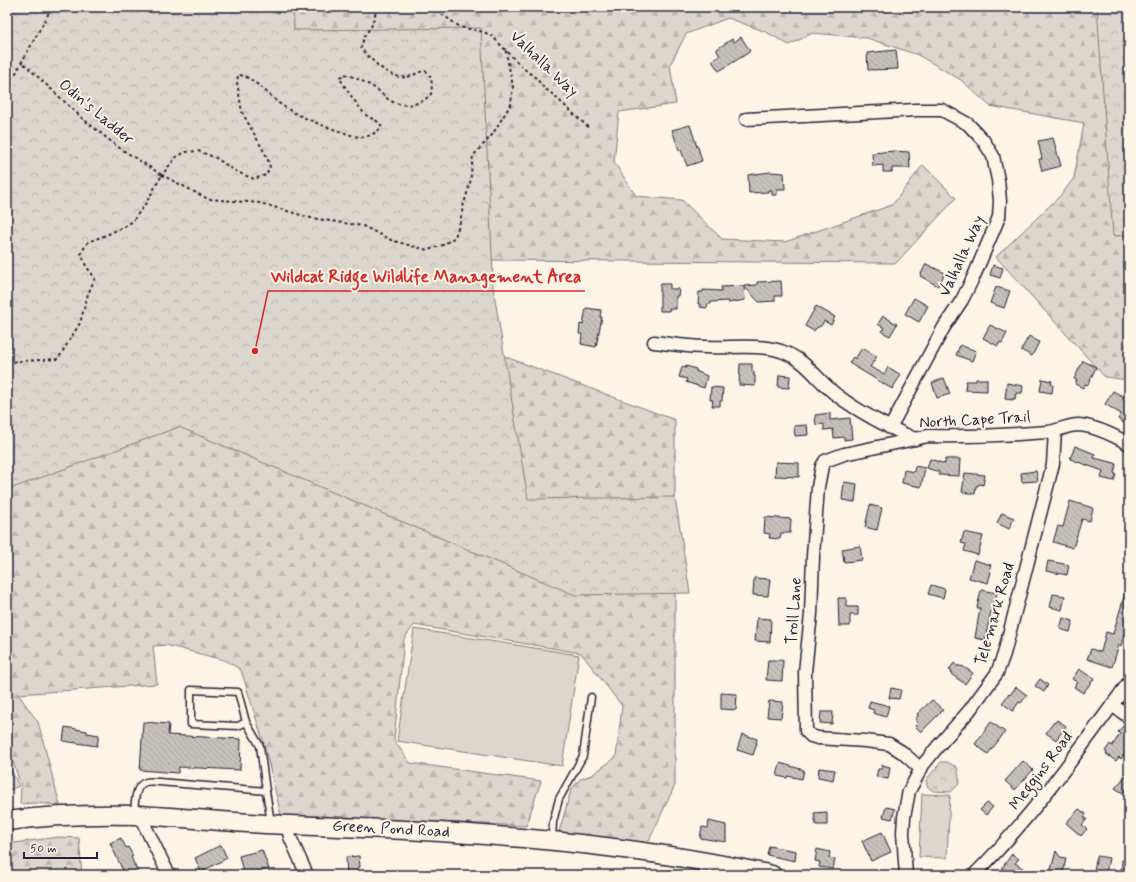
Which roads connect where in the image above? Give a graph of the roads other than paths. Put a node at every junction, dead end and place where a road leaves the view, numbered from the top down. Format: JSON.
{"nodes":[{"id":1,"x":746,"y":119,"type":"dead end"},
{"id":2,"x":654,"y":342,"type":"dead end"},
{"id":3,"x":890,"y":428,"type":"junction"},
{"id":4,"x":1055,"y":431,"type":"junction"},
{"id":5,"x":915,"y":439,"type":"junction"},
{"id":6,"x":1129,"y":444,"type":"edge"},
{"id":7,"x":1129,"y":682,"type":"edge"},
{"id":8,"x":591,"y":697,"type":"dead end"},
{"id":9,"x":1112,"y":705,"type":"junction"},
{"id":10,"x":1129,"y":717,"type":"edge"},
{"id":11,"x":246,"y":722,"type":"junction"},
{"id":12,"x":921,"y":769,"type":"junction"},
{"id":13,"x":266,"y":791,"type":"junction"},
{"id":14,"x":137,"y":815,"type":"junction"},
{"id":15,"x":7,"y":821,"type":"edge"},
{"id":16,"x":279,"y":824,"type":"junction"},
{"id":17,"x":552,"y":841,"type":"junction"},
{"id":18,"x":169,"y":875,"type":"edge"},
{"id":19,"x":307,"y":875,"type":"edge"},
{"id":20,"x":772,"y":875,"type":"edge"},
{"id":21,"x":906,"y":875,"type":"edge"},
{"id":22,"x":974,"y":875,"type":"edge"}],
"edges":[{"from":1,"to":3,"type":"street","name":"Valhalla Way"},
{"from":2,"to":3,"type":"street","name":"North Cape Trail"},
{"from":3,"to":5,"type":"street","name":"North Cape Trail"},
{"from":4,"to":5,"type":"street","name":"North Cape Trail"},
{"from":4,"to":6,"type":"street","name":"North Cape Trail"},
{"from":4,"to":12,"type":"street","name":"Telemark Road"},
{"from":5,"to":12,"type":"street","name":"Troll Lane"},
{"from":7,"to":9,"type":"street","name":"Meggins Road"},
{"from":8,"to":17,"type":"lane"},
{"from":9,"to":10,"type":"street"},
{"from":9,"to":22,"type":"street","name":"Meggins Road"},
{"from":11,"to":11,"type":"lane"},
{"from":11,"to":13,"type":"lane"},
{"from":12,"to":21,"type":"street","name":"Telemark Road"},
{"from":13,"to":14,"type":"lane"},
{"from":13,"to":16,"type":"lane"},
{"from":14,"to":15,"type":"main road","name":"Green Pond Road"},
{"from":14,"to":16,"type":"main road","name":"Green Pond Road"},
{"from":14,"to":18,"type":"street"},
{"from":16,"to":17,"type":"main road","name":"Green Pond Road"},
{"from":16,"to":19,"type":"street"},
{"from":17,"to":20,"type":"main road","name":"Green Pond Road"}]}
